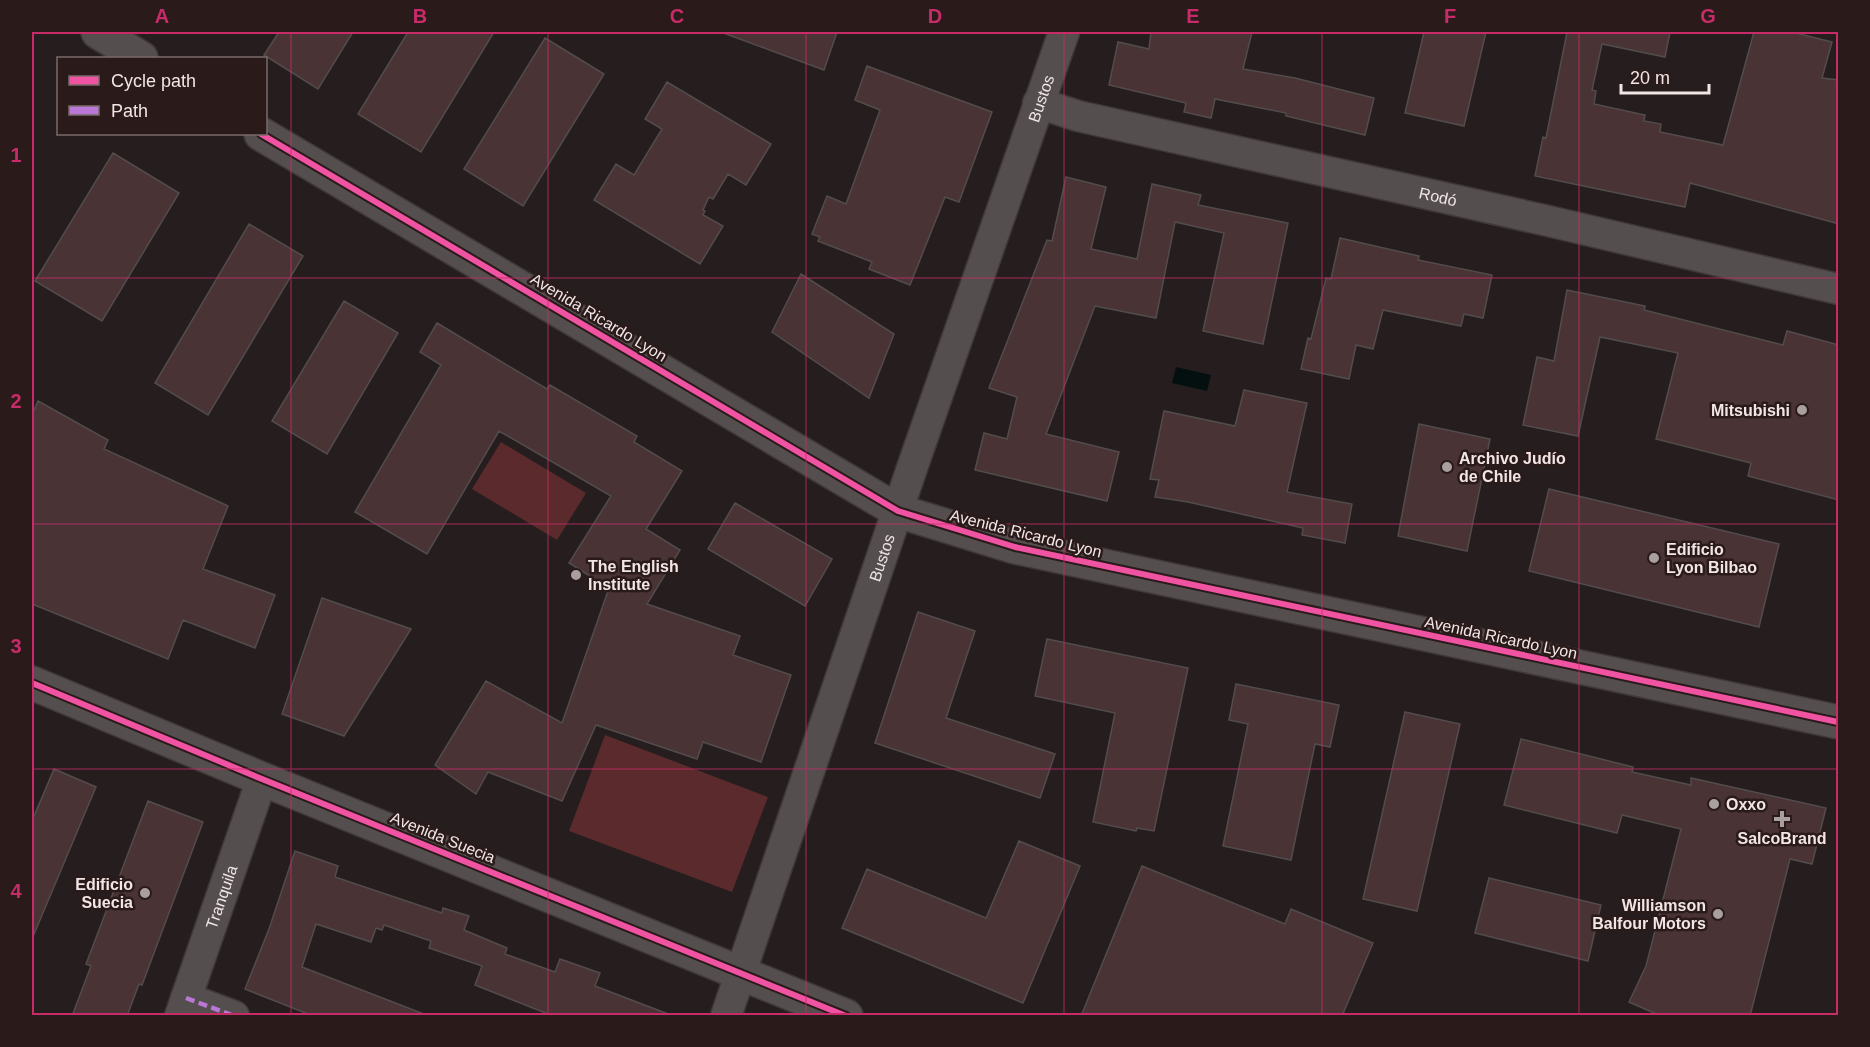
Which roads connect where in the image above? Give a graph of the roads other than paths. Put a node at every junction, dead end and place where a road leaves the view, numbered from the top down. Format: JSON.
{"nodes":[{"id":1,"x":98,"y":32,"type":"edge"},
{"id":2,"x":1064,"y":32,"type":"edge"},
{"id":3,"x":139,"y":57,"type":"edge"},
{"id":4,"x":1038,"y":104,"type":"junction"},
{"id":5,"x":263,"y":135,"type":"edge"},
{"id":6,"x":1839,"y":290,"type":"edge"},
{"id":7,"x":898,"y":511,"type":"junction"},
{"id":8,"x":32,"y":683,"type":"edge"},
{"id":9,"x":1839,"y":722,"type":"edge"},
{"id":10,"x":262,"y":779,"type":"junction"},
{"id":11,"x":742,"y":972,"type":"junction"},
{"id":12,"x":183,"y":1007,"type":"edge"},
{"id":13,"x":234,"y":1016,"type":"edge"},
{"id":14,"x":726,"y":1016,"type":"edge"},
{"id":15,"x":846,"y":1016,"type":"edge"}],
"edges":[{"from":1,"to":3,"type":"street"},
{"from":2,"to":4,"type":"street","name":"Bustos"},
{"from":4,"to":6,"type":"street","name":"Rodó"},
{"from":4,"to":7,"type":"street","name":"Bustos"},
{"from":5,"to":7,"type":"street","name":"Avenida Ricardo Lyon"},
{"from":7,"to":9,"type":"street","name":"Avenida Ricardo Lyon"},
{"from":7,"to":11,"type":"street","name":"Bustos"},
{"from":8,"to":10,"type":"street","name":"Avenida Suecia"},
{"from":10,"to":11,"type":"street","name":"Avenida Suecia"},
{"from":10,"to":12,"type":"street","name":"Tranquila"},
{"from":11,"to":14,"type":"street","name":"Bustos"},
{"from":11,"to":15,"type":"street","name":"Avenida Suecia"},
{"from":12,"to":13,"type":"street"}]}
